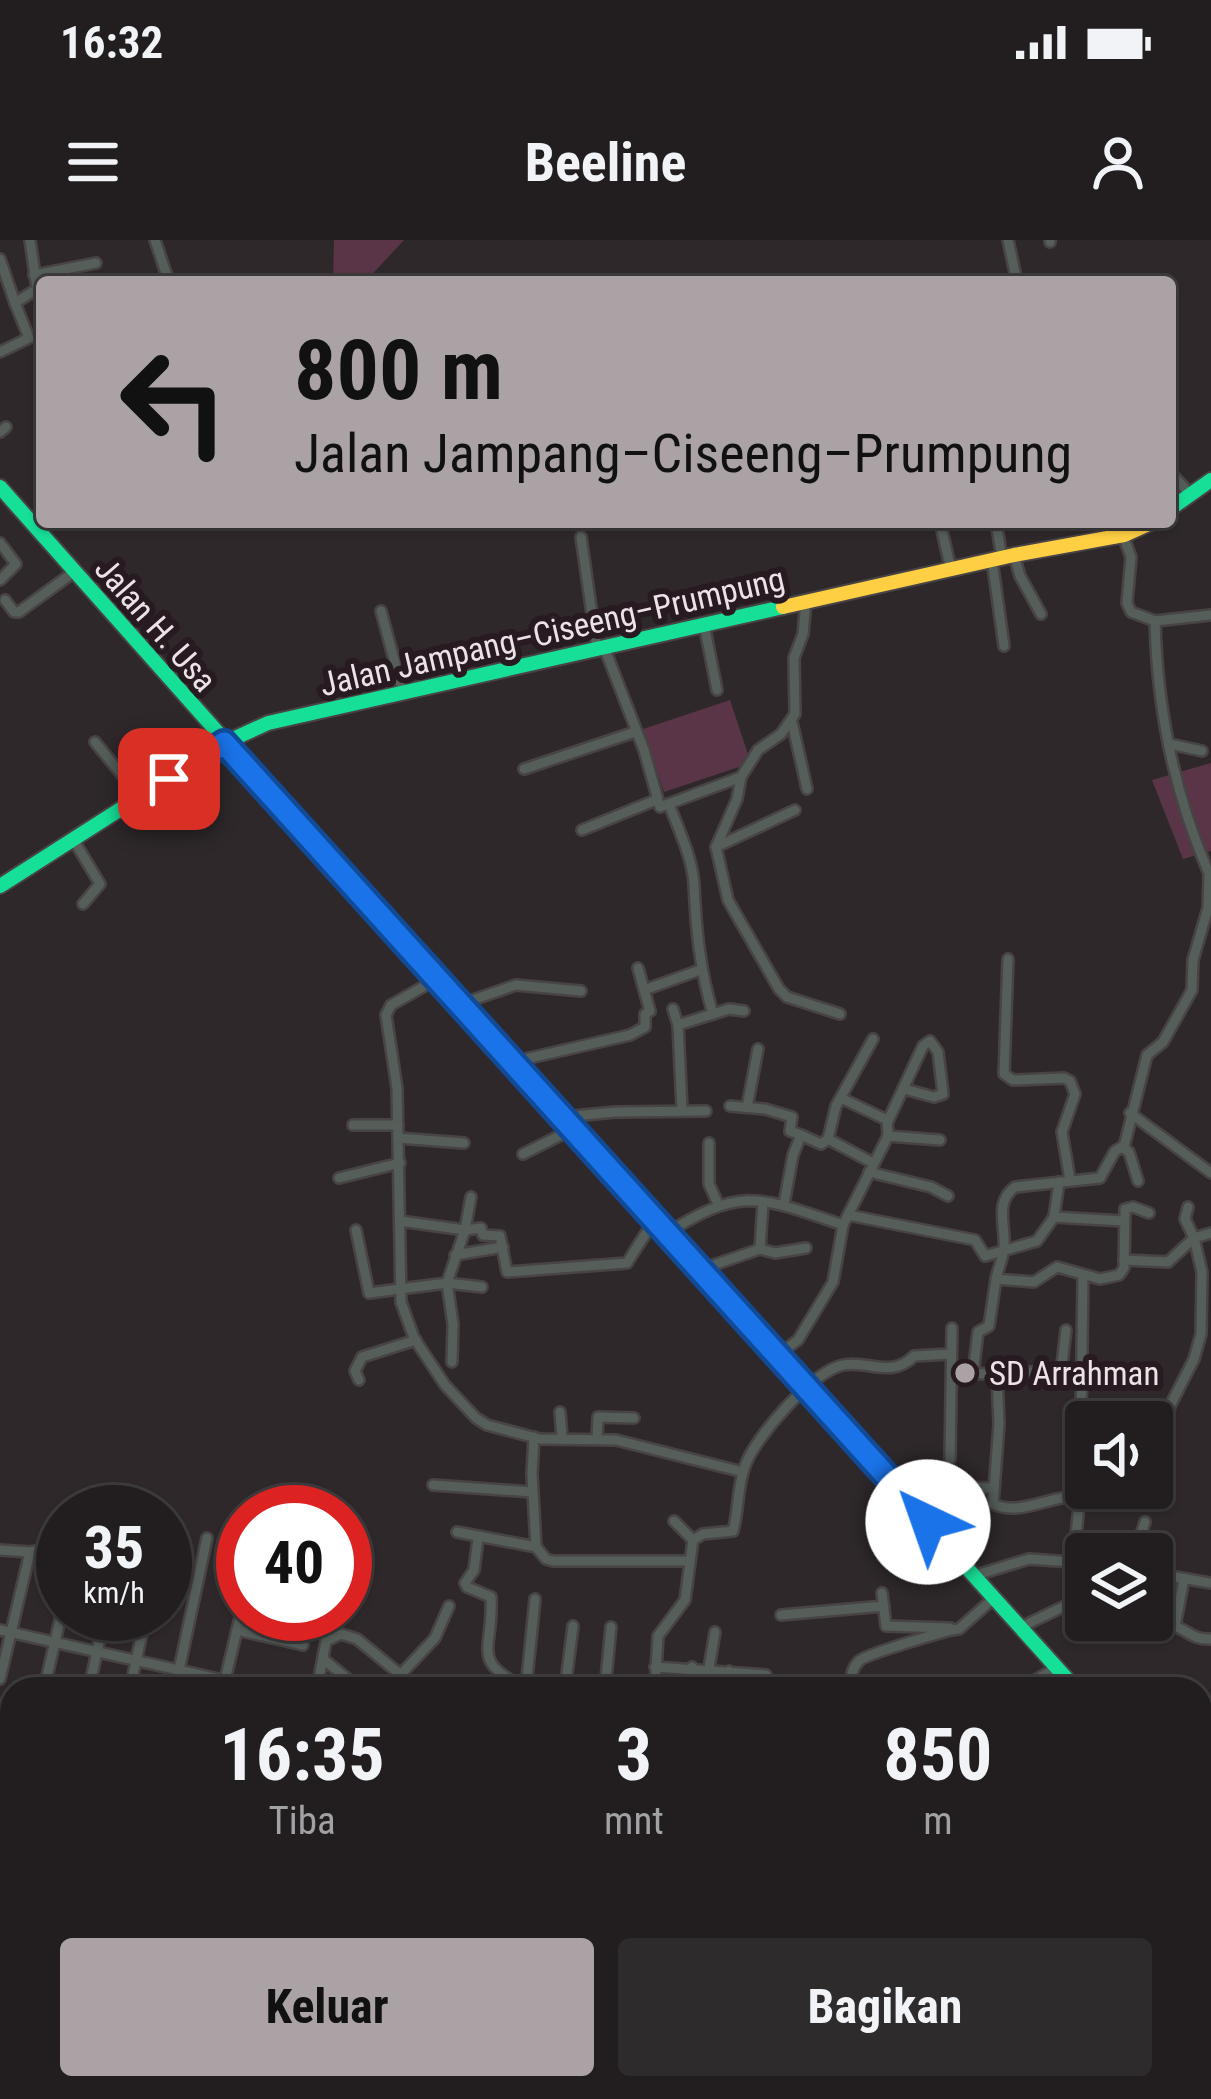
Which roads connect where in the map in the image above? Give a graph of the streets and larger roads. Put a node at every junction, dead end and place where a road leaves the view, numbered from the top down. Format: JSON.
{"nodes":[{"id":1,"x":30,"y":240,"type":"edge"},
{"id":2,"x":155,"y":240,"type":"edge"},
{"id":3,"x":1008,"y":240,"type":"edge"},
{"id":4,"x":96,"y":263,"type":"dead end"},
{"id":5,"x":1,"y":264,"type":"edge"},
{"id":6,"x":34,"y":275,"type":"junction"},
{"id":7,"x":167,"y":276,"type":"edge"},
{"id":8,"x":1016,"y":276,"type":"edge"},
{"id":9,"x":36,"y":284,"type":"edge"},
{"id":10,"x":36,"y":290,"type":"edge"},
{"id":11,"x":15,"y":303,"type":"junction"},
{"id":12,"x":29,"y":338,"type":"junction"},
{"id":13,"x":36,"y":340,"type":"edge"},
{"id":14,"x":0,"y":352,"type":"edge"},
{"id":15,"x":1176,"y":479,"type":"edge"},
{"id":16,"x":1211,"y":479,"type":"edge"},
{"id":17,"x":1190,"y":495,"type":"junction"},
{"id":18,"x":3,"y":497,"type":"edge"},
{"id":19,"x":1176,"y":504,"type":"edge"},
{"id":20,"x":941,"y":528,"type":"edge"},
{"id":21,"x":997,"y":528,"type":"edge"},
{"id":22,"x":1121,"y":528,"type":"edge"},
{"id":23,"x":581,"y":537,"type":"dead end"},
{"id":24,"x":0,"y":543,"type":"edge"},
{"id":25,"x":1002,"y":558,"type":"junction"},
{"id":26,"x":951,"y":570,"type":"junction"},
{"id":27,"x":74,"y":572,"type":"junction"},
{"id":28,"x":0,"y":580,"type":"edge"},
{"id":29,"x":5,"y":600,"type":"dead end"},
{"id":30,"x":806,"y":602,"type":"junction"},
{"id":31,"x":381,"y":611,"type":"dead end"},
{"id":32,"x":1041,"y":614,"type":"dead end"},
{"id":33,"x":1211,"y":615,"type":"edge"},
{"id":34,"x":1155,"y":621,"type":"junction"},
{"id":35,"x":704,"y":624,"type":"junction"},
{"id":36,"x":1004,"y":646,"type":"dead end"},
{"id":37,"x":600,"y":648,"type":"junction"},
{"id":38,"x":717,"y":690,"type":"dead end"},
{"id":39,"x":403,"y":693,"type":"junction"},
{"id":40,"x":791,"y":722,"type":"junction"},
{"id":41,"x":634,"y":732,"type":"junction"},
{"id":42,"x":95,"y":742,"type":"dead end"},
{"id":43,"x":224,"y":743,"type":"junction"},
{"id":44,"x":1169,"y":744,"type":"junction"},
{"id":45,"x":1202,"y":751,"type":"dead end"},
{"id":46,"x":524,"y":769,"type":"dead end"},
{"id":47,"x":741,"y":777,"type":"junction"},
{"id":48,"x":807,"y":789,"type":"dead end"},
{"id":49,"x":141,"y":798,"type":"junction"},
{"id":50,"x":656,"y":800,"type":"junction"},
{"id":51,"x":669,"y":804,"type":"junction"},
{"id":52,"x":796,"y":810,"type":"dead end"},
{"id":53,"x":582,"y":830,"type":"dead end"},
{"id":54,"x":74,"y":839,"type":"junction"},
{"id":55,"x":716,"y":847,"type":"junction"},
{"id":56,"x":721,"y":875,"type":"junction"},
{"id":57,"x":1210,"y":876,"type":"edge"},
{"id":58,"x":694,"y":882,"type":"junction"},
{"id":59,"x":0,"y":886,"type":"edge"},
{"id":60,"x":82,"y":904,"type":"dead end"},
{"id":61,"x":1007,"y":959,"type":"dead end"},
{"id":62,"x":638,"y":968,"type":"dead end"},
{"id":63,"x":700,"y":970,"type":"junction"},
{"id":64,"x":438,"y":979,"type":"junction"},
{"id":65,"x":644,"y":990,"type":"junction"},
{"id":66,"x":581,"y":992,"type":"dead end"},
{"id":67,"x":461,"y":1004,"type":"junction"},
{"id":68,"x":673,"y":1010,"type":"dead end"},
{"id":69,"x":744,"y":1012,"type":"dead end"},
{"id":70,"x":713,"y":1014,"type":"junction"},
{"id":71,"x":840,"y":1014,"type":"dead end"},
{"id":72,"x":678,"y":1025,"type":"junction"},
{"id":73,"x":873,"y":1039,"type":"dead end"},
{"id":74,"x":758,"y":1049,"type":"dead end"},
{"id":75,"x":512,"y":1062,"type":"junction"},
{"id":76,"x":904,"y":1089,"type":"junction"},
{"id":77,"x":841,"y":1098,"type":"junction"},
{"id":78,"x":730,"y":1106,"type":"dead end"},
{"id":79,"x":747,"y":1108,"type":"junction"},
{"id":80,"x":682,"y":1110,"type":"junction"},
{"id":81,"x":706,"y":1112,"type":"dead end"},
{"id":82,"x":1130,"y":1113,"type":"junction"},
{"id":83,"x":888,"y":1121,"type":"junction"},
{"id":84,"x":568,"y":1123,"type":"junction"},
{"id":85,"x":353,"y":1125,"type":"dead end"},
{"id":86,"x":398,"y":1125,"type":"junction"},
{"id":87,"x":801,"y":1135,"type":"junction"},
{"id":88,"x":888,"y":1136,"type":"junction"},
{"id":89,"x":398,"y":1138,"type":"junction"},
{"id":90,"x":828,"y":1139,"type":"junction"},
{"id":91,"x":940,"y":1140,"type":"dead end"},
{"id":92,"x":464,"y":1143,"type":"dead end"},
{"id":93,"x":709,"y":1143,"type":"dead end"},
{"id":94,"x":1124,"y":1147,"type":"junction"},
{"id":95,"x":523,"y":1154,"type":"dead end"},
{"id":96,"x":400,"y":1162,"type":"junction"},
{"id":97,"x":871,"y":1168,"type":"junction"},
{"id":98,"x":1211,"y":1173,"type":"edge"},
{"id":99,"x":339,"y":1178,"type":"dead end"},
{"id":100,"x":1065,"y":1181,"type":"junction"},
{"id":101,"x":1138,"y":1181,"type":"dead end"},
{"id":102,"x":948,"y":1196,"type":"dead end"},
{"id":103,"x":471,"y":1197,"type":"dead end"},
{"id":104,"x":763,"y":1202,"type":"junction"},
{"id":105,"x":718,"y":1204,"type":"junction"},
{"id":106,"x":784,"y":1204,"type":"junction"},
{"id":107,"x":1188,"y":1207,"type":"dead end"},
{"id":108,"x":1149,"y":1213,"type":"dead end"},
{"id":109,"x":1054,"y":1217,"type":"junction"},
{"id":110,"x":846,"y":1220,"type":"junction"},
{"id":111,"x":400,"y":1221,"type":"junction"},
{"id":112,"x":1123,"y":1221,"type":"junction"},
{"id":113,"x":653,"y":1222,"type":"junction"},
{"id":114,"x":356,"y":1230,"type":"dead end"},
{"id":115,"x":465,"y":1230,"type":"junction"},
{"id":116,"x":1211,"y":1233,"type":"edge"},
{"id":117,"x":664,"y":1235,"type":"junction"},
{"id":118,"x":1194,"y":1238,"type":"junction"},
{"id":119,"x":502,"y":1247,"type":"junction"},
{"id":120,"x":806,"y":1248,"type":"dead end"},
{"id":121,"x":760,"y":1249,"type":"junction"},
{"id":122,"x":1004,"y":1249,"type":"junction"},
{"id":123,"x":454,"y":1255,"type":"junction"},
{"id":124,"x":1124,"y":1260,"type":"junction"},
{"id":125,"x":699,"y":1270,"type":"junction"},
{"id":126,"x":1083,"y":1276,"type":"junction"},
{"id":127,"x":996,"y":1279,"type":"junction"},
{"id":128,"x":447,"y":1283,"type":"junction"},
{"id":129,"x":400,"y":1288,"type":"junction"},
{"id":130,"x":482,"y":1288,"type":"dead end"},
{"id":131,"x":1207,"y":1294,"type":"edge"},
{"id":132,"x":952,"y":1328,"type":"dead end"},
{"id":133,"x":1066,"y":1330,"type":"dead end"},
{"id":134,"x":416,"y":1340,"type":"junction"},
{"id":135,"x":976,"y":1347,"type":"junction"},
{"id":136,"x":950,"y":1351,"type":"junction"},
{"id":137,"x":778,"y":1355,"type":"junction"},
{"id":138,"x":452,"y":1362,"type":"dead end"},
{"id":139,"x":1084,"y":1370,"type":"junction"},
{"id":140,"x":973,"y":1373,"type":"junction"},
{"id":141,"x":1061,"y":1373,"type":"junction"},
{"id":142,"x":997,"y":1375,"type":"junction"},
{"id":143,"x":949,"y":1376,"type":"junction"},
{"id":144,"x":359,"y":1381,"type":"dead end"},
{"id":145,"x":807,"y":1388,"type":"junction"},
{"id":146,"x":1083,"y":1401,"type":"edge"},
{"id":147,"x":1172,"y":1401,"type":"edge"},
{"id":148,"x":998,"y":1404,"type":"junction"},
{"id":149,"x":1011,"y":1406,"type":"dead end"},
{"id":150,"x":560,"y":1412,"type":"dead end"},
{"id":151,"x":634,"y":1418,"type":"dead end"},
{"id":152,"x":534,"y":1437,"type":"junction"},
{"id":153,"x":562,"y":1437,"type":"junction"},
{"id":154,"x":597,"y":1438,"type":"junction"},
{"id":155,"x":950,"y":1459,"type":"dead end"},
{"id":156,"x":743,"y":1472,"type":"junction"},
{"id":157,"x":433,"y":1485,"type":"dead end"},
{"id":158,"x":992,"y":1488,"type":"junction"},
{"id":159,"x":532,"y":1492,"type":"junction"},
{"id":160,"x":904,"y":1496,"type":"junction"},
{"id":161,"x":1065,"y":1496,"type":"edge"},
{"id":162,"x":674,"y":1521,"type":"dead end"},
{"id":163,"x":1144,"y":1522,"type":"dead end"},
{"id":164,"x":457,"y":1532,"type":"dead end"},
{"id":165,"x":1141,"y":1533,"type":"edge"},
{"id":166,"x":207,"y":1538,"type":"dead end"},
{"id":167,"x":478,"y":1539,"type":"junction"},
{"id":168,"x":693,"y":1540,"type":"junction"},
{"id":169,"x":536,"y":1547,"type":"junction"},
{"id":170,"x":0,"y":1550,"type":"edge"},
{"id":171,"x":36,"y":1551,"type":"edge"},
{"id":172,"x":30,"y":1552,"type":"junction"},
{"id":173,"x":1065,"y":1561,"type":"edge"},
{"id":174,"x":690,"y":1562,"type":"junction"},
{"id":175,"x":976,"y":1575,"type":"junction"},
{"id":176,"x":1173,"y":1577,"type":"edge"},
{"id":177,"x":1184,"y":1579,"type":"junction"},
{"id":178,"x":1211,"y":1583,"type":"edge"},
{"id":179,"x":536,"y":1598,"type":"dead end"},
{"id":180,"x":995,"y":1598,"type":"junction"},
{"id":181,"x":449,"y":1606,"type":"dead end"},
{"id":182,"x":1065,"y":1606,"type":"edge"},
{"id":183,"x":781,"y":1616,"type":"dead end"},
{"id":184,"x":573,"y":1626,"type":"dead end"},
{"id":185,"x":1175,"y":1626,"type":"joint"},
{"id":186,"x":611,"y":1627,"type":"dead end"},
{"id":187,"x":1021,"y":1627,"type":"junction"},
{"id":188,"x":950,"y":1628,"type":"junction"},
{"id":189,"x":6,"y":1631,"type":"edge"},
{"id":190,"x":715,"y":1632,"type":"dead end"},
{"id":191,"x":1211,"y":1639,"type":"edge"},
{"id":192,"x":99,"y":1641,"type":"edge"},
{"id":193,"x":140,"y":1641,"type":"edge"},
{"id":194,"x":235,"y":1641,"type":"edge"},
{"id":195,"x":285,"y":1641,"type":"edge"},
{"id":196,"x":55,"y":1642,"type":"junction"},
{"id":197,"x":303,"y":1645,"type":"dead end"},
{"id":198,"x":97,"y":1651,"type":"junction"},
{"id":199,"x":323,"y":1659,"type":"junction"},
{"id":200,"x":136,"y":1660,"type":"junction"},
{"id":201,"x":655,"y":1667,"type":"junction"},
{"id":202,"x":692,"y":1667,"type":"junction"},
{"id":203,"x":709,"y":1668,"type":"junction"},
{"id":204,"x":1057,"y":1668,"type":"junction"},
{"id":205,"x":180,"y":1670,"type":"junction"},
{"id":206,"x":729,"y":1670,"type":"junction"},
{"id":207,"x":400,"y":1674,"type":"junction"},
{"id":208,"x":205,"y":1676,"type":"joint"},
{"id":209,"x":0,"y":1677,"type":"edge"},
{"id":210,"x":47,"y":1677,"type":"edge"},
{"id":211,"x":92,"y":1677,"type":"edge"},
{"id":212,"x":132,"y":1677,"type":"edge"},
{"id":213,"x":179,"y":1677,"type":"edge"},
{"id":214,"x":210,"y":1677,"type":"edge"},
{"id":215,"x":227,"y":1677,"type":"edge"},
{"id":216,"x":319,"y":1677,"type":"edge"},
{"id":217,"x":345,"y":1677,"type":"edge"},
{"id":218,"x":397,"y":1677,"type":"edge"},
{"id":219,"x":404,"y":1677,"type":"edge"},
{"id":220,"x":501,"y":1677,"type":"edge"},
{"id":221,"x":527,"y":1677,"type":"edge"},
{"id":222,"x":567,"y":1677,"type":"edge"},
{"id":223,"x":606,"y":1677,"type":"edge"},
{"id":224,"x":655,"y":1677,"type":"edge"},
{"id":225,"x":692,"y":1677,"type":"edge"},
{"id":226,"x":729,"y":1677,"type":"edge"},
{"id":227,"x":766,"y":1677,"type":"edge"},
{"id":228,"x":852,"y":1677,"type":"edge"},
{"id":229,"x":1041,"y":1677,"type":"edge"},
{"id":230,"x":1065,"y":1677,"type":"edge"}],
"edges":[{"from":1,"to":6,"type":"street"},
{"from":2,"to":7,"type":"street"},
{"from":3,"to":8,"type":"street"},
{"from":4,"to":6,"type":"street"},
{"from":5,"to":11,"type":"street"},
{"from":6,"to":9,"type":"street"},
{"from":10,"to":11,"type":"street"},
{"from":11,"to":12,"type":"street"},
{"from":12,"to":13,"type":"street"},
{"from":12,"to":14,"type":"street"},
{"from":15,"to":17,"type":"street"},
{"from":16,"to":17,"type":"street"},
{"from":17,"to":19,"type":"street"},
{"from":18,"to":27,"type":"street","name":"Jalan H. Usa"},
{"from":20,"to":26,"type":"street"},
{"from":21,"to":25,"type":"street"},
{"from":22,"to":25,"type":"street","name":"Jalan Jampang–Ciseeng–Prumpung"},
{"from":22,"to":34,"type":"street"},
{"from":23,"to":37,"type":"street"},
{"from":24,"to":28,"type":"street"},
{"from":25,"to":26,"type":"street","name":"Jalan Jampang–Ciseeng–Prumpung"},
{"from":25,"to":32,"type":"street"},
{"from":25,"to":36,"type":"street"},
{"from":26,"to":30,"type":"street","name":"Jalan Jampang–Ciseeng–Prumpung"},
{"from":27,"to":29,"type":"street"},
{"from":27,"to":43,"type":"street","name":"Jalan H. Usa"},
{"from":30,"to":35,"type":"street","name":"Jalan Jampang–Ciseeng–Prumpung"},
{"from":30,"to":40,"type":"street"},
{"from":31,"to":39,"type":"street"},
{"from":33,"to":34,"type":"street"},
{"from":34,"to":44,"type":"street"},
{"from":35,"to":37,"type":"street","name":"Jalan Jampang–Ciseeng–Prumpung"},
{"from":35,"to":38,"type":"street"},
{"from":37,"to":39,"type":"street","name":"Jalan Jampang–Ciseeng–Prumpung"},
{"from":37,"to":41,"type":"street"},
{"from":39,"to":43,"type":"street","name":"Jalan Jampang–Ciseeng–Prumpung"},
{"from":40,"to":47,"type":"street"},
{"from":40,"to":48,"type":"street"},
{"from":41,"to":46,"type":"street"},
{"from":41,"to":50,"type":"street"},
{"from":42,"to":49,"type":"street"},
{"from":43,"to":49,"type":"street","name":"Jalan Jampang–Ciseeng–Prumpung"},
{"from":43,"to":64,"type":"street","name":"Jalan H. Usa"},
{"from":44,"to":45,"type":"street"},
{"from":44,"to":57,"type":"street"},
{"from":47,"to":51,"type":"street"},
{"from":47,"to":55,"type":"street"},
{"from":49,"to":54,"type":"street","name":"Jalan Jampang–Ciseeng–Prumpung"},
{"from":50,"to":51,"type":"street"},
{"from":50,"to":53,"type":"street"},
{"from":51,"to":58,"type":"street"},
{"from":52,"to":55,"type":"street"},
{"from":54,"to":59,"type":"street","name":"Jalan Jampang–Ciseeng–Prumpung"},
{"from":54,"to":60,"type":"street"},
{"from":55,"to":56,"type":"street"},
{"from":56,"to":58,"type":"street"},
{"from":56,"to":71,"type":"street"},
{"from":57,"to":82,"type":"street"},
{"from":58,"to":63,"type":"street"},
{"from":61,"to":100,"type":"street"},
{"from":62,"to":65,"type":"street"},
{"from":63,"to":65,"type":"street"},
{"from":63,"to":70,"type":"street"},
{"from":64,"to":67,"type":"street","name":"Jalan H. Usa"},
{"from":64,"to":86,"type":"street"},
{"from":65,"to":75,"type":"street"},
{"from":66,"to":67,"type":"street"},
{"from":67,"to":75,"type":"street","name":"Jalan H. Usa"},
{"from":68,"to":72,"type":"street"},
{"from":69,"to":70,"type":"street"},
{"from":70,"to":72,"type":"street"},
{"from":72,"to":80,"type":"street"},
{"from":73,"to":77,"type":"street"},
{"from":74,"to":79,"type":"street"},
{"from":75,"to":84,"type":"street","name":"Jalan H. Usa"},
{"from":76,"to":76,"type":"street"},
{"from":76,"to":83,"type":"street"},
{"from":77,"to":83,"type":"street"},
{"from":77,"to":90,"type":"street"},
{"from":78,"to":79,"type":"street"},
{"from":79,"to":87,"type":"street"},
{"from":80,"to":81,"type":"street"},
{"from":80,"to":84,"type":"street"},
{"from":82,"to":94,"type":"street"},
{"from":82,"to":98,"type":"street"},
{"from":83,"to":88,"type":"street"},
{"from":84,"to":95,"type":"street"},
{"from":84,"to":113,"type":"street","name":"Jalan H. Usa"},
{"from":85,"to":86,"type":"street"},
{"from":86,"to":89,"type":"street"},
{"from":87,"to":90,"type":"street"},
{"from":87,"to":106,"type":"street"},
{"from":88,"to":91,"type":"street"},
{"from":88,"to":97,"type":"street"},
{"from":89,"to":92,"type":"street"},
{"from":89,"to":96,"type":"street"},
{"from":90,"to":97,"type":"street"},
{"from":93,"to":105,"type":"street"},
{"from":94,"to":100,"type":"street"},
{"from":94,"to":101,"type":"street"},
{"from":96,"to":99,"type":"street"},
{"from":96,"to":111,"type":"street"},
{"from":97,"to":102,"type":"street"},
{"from":97,"to":110,"type":"street"},
{"from":100,"to":109,"type":"street"},
{"from":100,"to":122,"type":"street"},
{"from":103,"to":115,"type":"street"},
{"from":104,"to":105,"type":"street"},
{"from":104,"to":106,"type":"street"},
{"from":104,"to":121,"type":"street"},
{"from":105,"to":117,"type":"street"},
{"from":106,"to":110,"type":"street"},
{"from":107,"to":118,"type":"street"},
{"from":108,"to":112,"type":"street"},
{"from":109,"to":112,"type":"street"},
{"from":109,"to":122,"type":"street"},
{"from":110,"to":122,"type":"street"},
{"from":110,"to":137,"type":"street"},
{"from":111,"to":115,"type":"street"},
{"from":111,"to":129,"type":"street"},
{"from":112,"to":124,"type":"street"},
{"from":113,"to":117,"type":"street","name":"Jalan H. Usa"},
{"from":113,"to":119,"type":"street"},
{"from":114,"to":129,"type":"street"},
{"from":115,"to":119,"type":"street"},
{"from":115,"to":123,"type":"street"},
{"from":116,"to":118,"type":"street"},
{"from":117,"to":125,"type":"street","name":"Jalan H. Usa"},
{"from":118,"to":124,"type":"street"},
{"from":118,"to":131,"type":"street"},
{"from":119,"to":123,"type":"street"},
{"from":120,"to":121,"type":"street"},
{"from":121,"to":125,"type":"street"},
{"from":122,"to":127,"type":"street"},
{"from":123,"to":128,"type":"street"},
{"from":124,"to":126,"type":"street"},
{"from":125,"to":137,"type":"street","name":"Jalan H. Usa"},
{"from":126,"to":127,"type":"street"},
{"from":126,"to":139,"type":"street"},
{"from":127,"to":135,"type":"street"},
{"from":128,"to":129,"type":"street"},
{"from":128,"to":130,"type":"street"},
{"from":128,"to":138,"type":"street"},
{"from":129,"to":134,"type":"street"},
{"from":131,"to":147,"type":"street"},
{"from":132,"to":136,"type":"street"},
{"from":133,"to":141,"type":"street"},
{"from":134,"to":144,"type":"street"},
{"from":134,"to":152,"type":"street"},
{"from":135,"to":136,"type":"street"},
{"from":135,"to":140,"type":"street"},
{"from":136,"to":143,"type":"street"},
{"from":136,"to":145,"type":"street"},
{"from":137,"to":145,"type":"street","name":"Jalan H. Usa"},
{"from":139,"to":141,"type":"street"},
{"from":139,"to":146,"type":"street"},
{"from":140,"to":142,"type":"street"},
{"from":140,"to":143,"type":"street"},
{"from":141,"to":142,"type":"street"},
{"from":142,"to":148,"type":"street"},
{"from":143,"to":155,"type":"street"},
{"from":145,"to":156,"type":"street"},
{"from":145,"to":160,"type":"street","name":"Jalan H. Usa"},
{"from":148,"to":149,"type":"street"},
{"from":148,"to":158,"type":"street"},
{"from":150,"to":153,"type":"street"},
{"from":151,"to":154,"type":"street"},
{"from":152,"to":153,"type":"street"},
{"from":152,"to":159,"type":"street"},
{"from":153,"to":154,"type":"street"},
{"from":154,"to":156,"type":"street"},
{"from":156,"to":168,"type":"street"},
{"from":157,"to":159,"type":"street"},
{"from":158,"to":160,"type":"street"},
{"from":158,"to":161,"type":"street"},
{"from":159,"to":169,"type":"street"},
{"from":160,"to":175,"type":"street","name":"Jalan H. Usa"},
{"from":162,"to":168,"type":"street"},
{"from":163,"to":165,"type":"street"},
{"from":164,"to":167,"type":"street"},
{"from":166,"to":205,"type":"street"},
{"from":167,"to":169,"type":"street"},
{"from":167,"to":220,"type":"street"},
{"from":168,"to":174,"type":"street"},
{"from":169,"to":174,"type":"street"},
{"from":170,"to":172,"type":"street"},
{"from":171,"to":172,"type":"street"},
{"from":172,"to":189,"type":"street"},
{"from":173,"to":175,"type":"street"},
{"from":174,"to":201,"type":"street"},
{"from":175,"to":180,"type":"street","name":"Jalan H. Usa"},
{"from":176,"to":177,"type":"street"},
{"from":177,"to":178,"type":"street"},
{"from":177,"to":185,"type":"street"},
{"from":179,"to":221,"type":"street"},
{"from":180,"to":187,"type":"street","name":"Jalan H. Usa"},
{"from":180,"to":188,"type":"street"},
{"from":181,"to":207,"type":"street"},
{"from":182,"to":187,"type":"street"},
{"from":183,"to":188,"type":"street"},
{"from":184,"to":222,"type":"street"},
{"from":185,"to":191,"type":"street"},
{"from":186,"to":223,"type":"street"},
{"from":187,"to":204,"type":"street","name":"Jalan H. Usa"},
{"from":188,"to":228,"type":"street"},
{"from":189,"to":196,"type":"street"},
{"from":189,"to":209,"type":"street"},
{"from":190,"to":203,"type":"street"},
{"from":192,"to":198,"type":"street"},
{"from":193,"to":200,"type":"street"},
{"from":194,"to":215,"type":"street"},
{"from":195,"to":197,"type":"street"},
{"from":196,"to":198,"type":"street"},
{"from":196,"to":210,"type":"street"},
{"from":198,"to":200,"type":"street"},
{"from":198,"to":211,"type":"street"},
{"from":199,"to":207,"type":"street"},
{"from":199,"to":216,"type":"street"},
{"from":199,"to":217,"type":"street"},
{"from":200,"to":205,"type":"street"},
{"from":200,"to":212,"type":"street"},
{"from":201,"to":202,"type":"street"},
{"from":201,"to":224,"type":"street"},
{"from":202,"to":203,"type":"street"},
{"from":202,"to":225,"type":"street"},
{"from":203,"to":206,"type":"street"},
{"from":204,"to":229,"type":"street"},
{"from":204,"to":230,"type":"street","name":"Jalan H. Usa"},
{"from":205,"to":208,"type":"street"},
{"from":205,"to":213,"type":"street"},
{"from":206,"to":226,"type":"street"},
{"from":206,"to":227,"type":"street"},
{"from":207,"to":218,"type":"street"},
{"from":207,"to":219,"type":"street"},
{"from":208,"to":214,"type":"street"}]}
